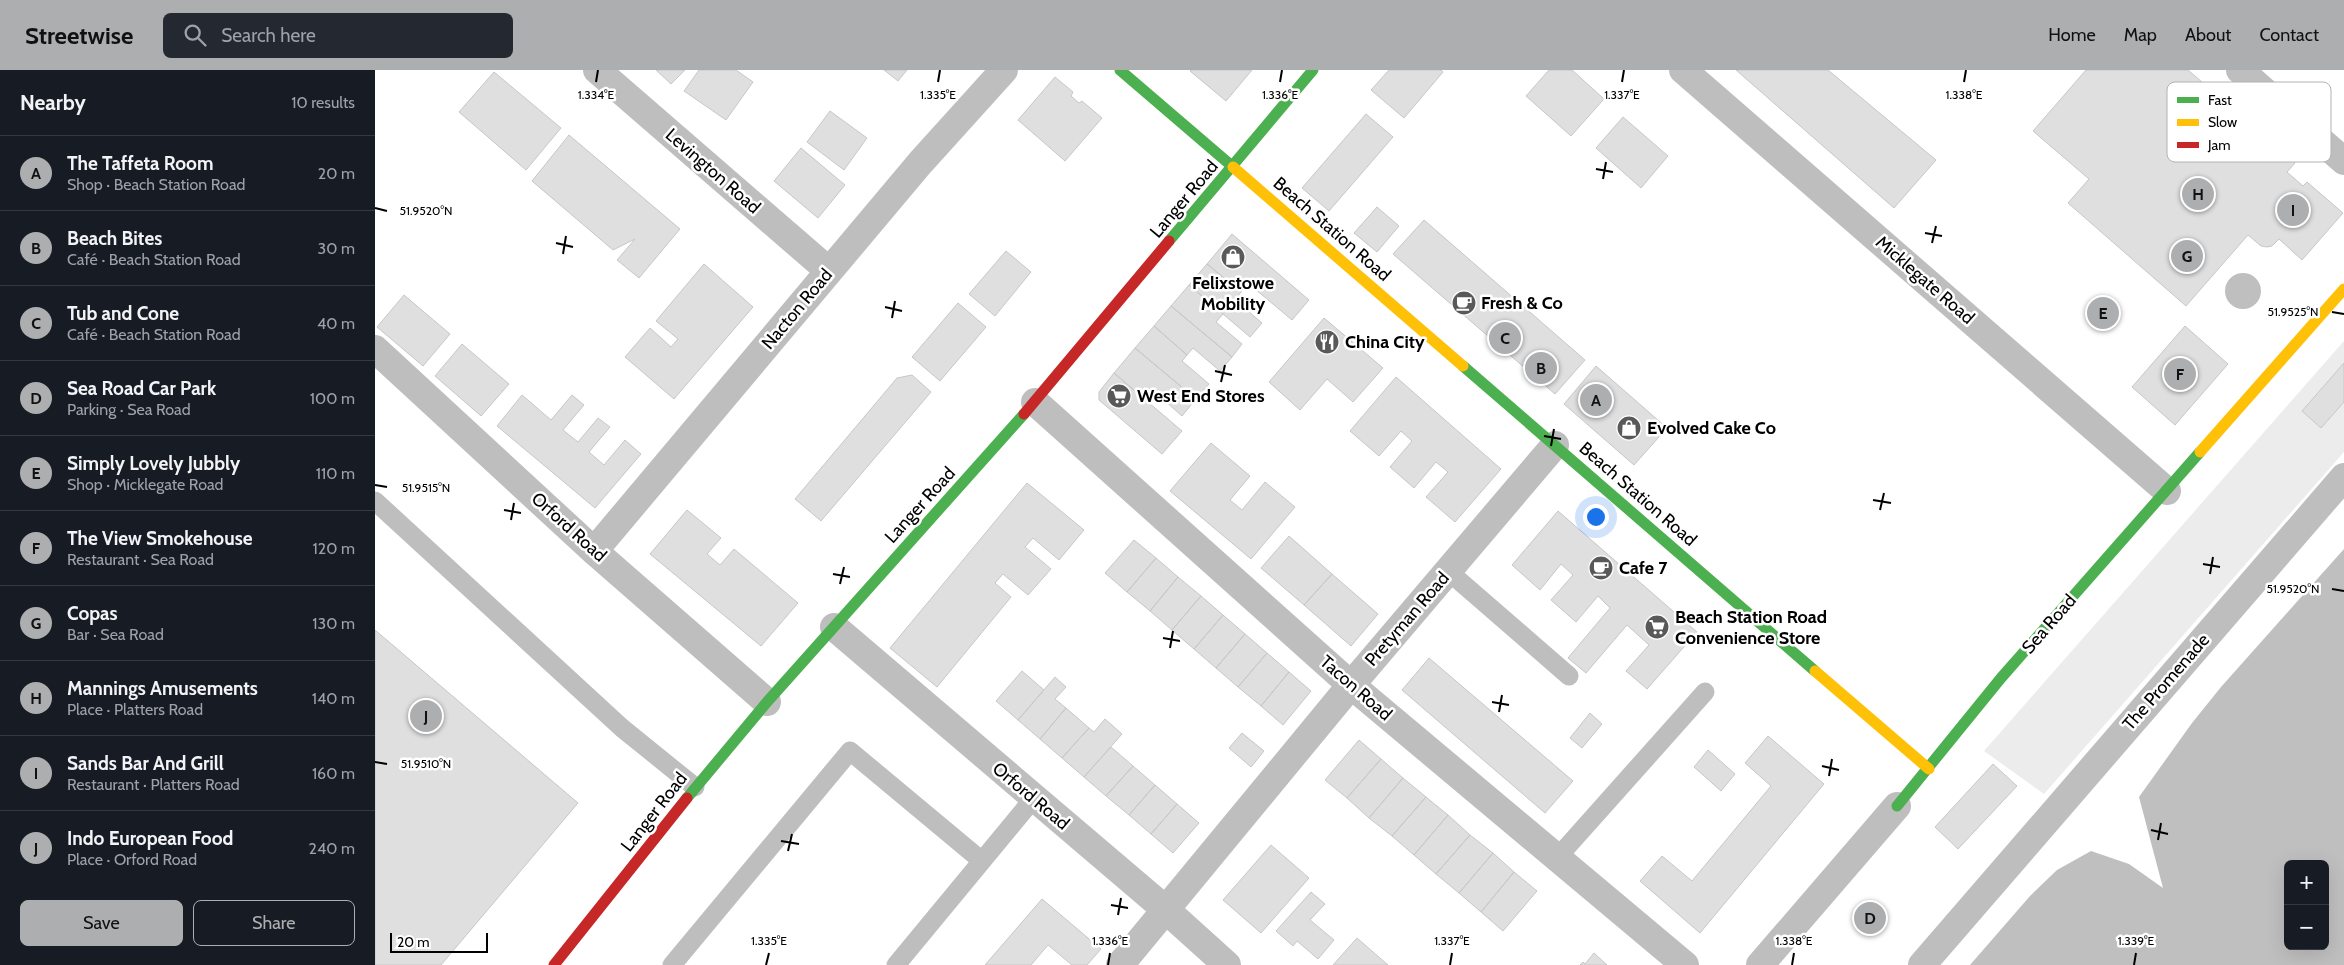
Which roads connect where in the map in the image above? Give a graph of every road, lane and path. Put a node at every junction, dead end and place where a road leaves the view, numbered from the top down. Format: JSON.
{"nodes":[{"id":1,"x":597,"y":70,"type":"edge"},
{"id":2,"x":1004,"y":70,"type":"edge"},
{"id":3,"x":1120,"y":70,"type":"edge"},
{"id":4,"x":1313,"y":70,"type":"edge"},
{"id":5,"x":1683,"y":70,"type":"edge"},
{"id":6,"x":2240,"y":70,"type":"edge"},
{"id":7,"x":2254,"y":82,"type":"edge"},
{"id":8,"x":2331,"y":150,"type":"edge"},
{"id":9,"x":2344,"y":161,"type":"edge"},
{"id":10,"x":1233,"y":167,"type":"junction"},
{"id":11,"x":829,"y":271,"type":"junction"},
{"id":12,"x":2344,"y":288,"type":"edge"},
{"id":13,"x":375,"y":349,"type":"edge"},
{"id":14,"x":1035,"y":402,"type":"junction"},
{"id":15,"x":1555,"y":445,"type":"junction"},
{"id":16,"x":2344,"y":476,"type":"edge"},
{"id":17,"x":2167,"y":491,"type":"junction"},
{"id":18,"x":375,"y":501,"type":"edge"},
{"id":19,"x":594,"y":551,"type":"junction"},
{"id":20,"x":1448,"y":571,"type":"junction"},
{"id":21,"x":834,"y":627,"type":"junction"},
{"id":22,"x":1569,"y":676,"type":"dead end"},
{"id":23,"x":1351,"y":685,"type":"junction"},
{"id":24,"x":1705,"y":692,"type":"dead end"},
{"id":25,"x":767,"y":702,"type":"junction"},
{"id":26,"x":1929,"y":769,"type":"junction"},
{"id":27,"x":695,"y":787,"type":"junction"},
{"id":28,"x":1034,"y":798,"type":"junction"},
{"id":29,"x":1897,"y":806,"type":"joint"},
{"id":30,"x":1557,"y":858,"type":"junction"},
{"id":31,"x":982,"y":861,"type":"junction"},
{"id":32,"x":1165,"y":909,"type":"junction"},
{"id":33,"x":554,"y":965,"type":"edge"},
{"id":34,"x":672,"y":965,"type":"edge"},
{"id":35,"x":896,"y":965,"type":"edge"},
{"id":36,"x":1120,"y":965,"type":"edge"},
{"id":37,"x":1227,"y":965,"type":"edge"},
{"id":38,"x":1685,"y":965,"type":"edge"},
{"id":39,"x":1760,"y":965,"type":"edge"},
{"id":40,"x":1922,"y":965,"type":"edge"}],
"edges":[{"from":1,"to":11,"type":"street","name":"Levington Road"},
{"from":2,"to":11,"type":"street","name":"Nacton Road"},
{"from":3,"to":10,"type":"street","name":"Beach Station Road"},
{"from":4,"to":10,"type":"street","name":"Langer Road"},
{"from":5,"to":17,"type":"street","name":"Micklegate Road"},
{"from":6,"to":7,"type":"street"},
{"from":8,"to":9,"type":"street"},
{"from":10,"to":14,"type":"street","name":"Langer Road"},
{"from":10,"to":15,"type":"street","name":"Beach Station Road"},
{"from":11,"to":19,"type":"street","name":"Nacton Road"},
{"from":12,"to":17,"type":"street","name":"Sea Road"},
{"from":13,"to":19,"type":"street","name":"Orford Road"},
{"from":14,"to":21,"type":"street","name":"Langer Road"},
{"from":14,"to":23,"type":"street","name":"Tacon Road"},
{"from":15,"to":20,"type":"street","name":"Pretyman Road"},
{"from":15,"to":26,"type":"street","name":"Beach Station Road"},
{"from":16,"to":40,"type":"street","name":"The Promenade"},
{"from":17,"to":26,"type":"street","name":"Sea Road"},
{"from":18,"to":27,"type":"lane"},
{"from":19,"to":25,"type":"street","name":"Orford Road"},
{"from":20,"to":22,"type":"lane"},
{"from":20,"to":23,"type":"street","name":"Pretyman Road"},
{"from":21,"to":25,"type":"street","name":"Langer Road"},
{"from":21,"to":28,"type":"street","name":"Orford Road"},
{"from":23,"to":30,"type":"street","name":"Tacon Road"},
{"from":23,"to":32,"type":"street","name":"Pretyman Road"},
{"from":24,"to":30,"type":"lane"},
{"from":25,"to":27,"type":"street","name":"Langer Road"},
{"from":26,"to":29,"type":"street","name":"Sea Road"},
{"from":27,"to":33,"type":"street","name":"Langer Road"},
{"from":28,"to":31,"type":"lane"},
{"from":28,"to":32,"type":"street","name":"Orford Road"},
{"from":29,"to":39,"type":"street","name":"Sea Road"},
{"from":30,"to":38,"type":"street","name":"Tacon Road"},
{"from":31,"to":34,"type":"lane"},
{"from":31,"to":35,"type":"lane"},
{"from":32,"to":36,"type":"street","name":"Pretyman Road"},
{"from":32,"to":37,"type":"street","name":"Orford Road"}]}
